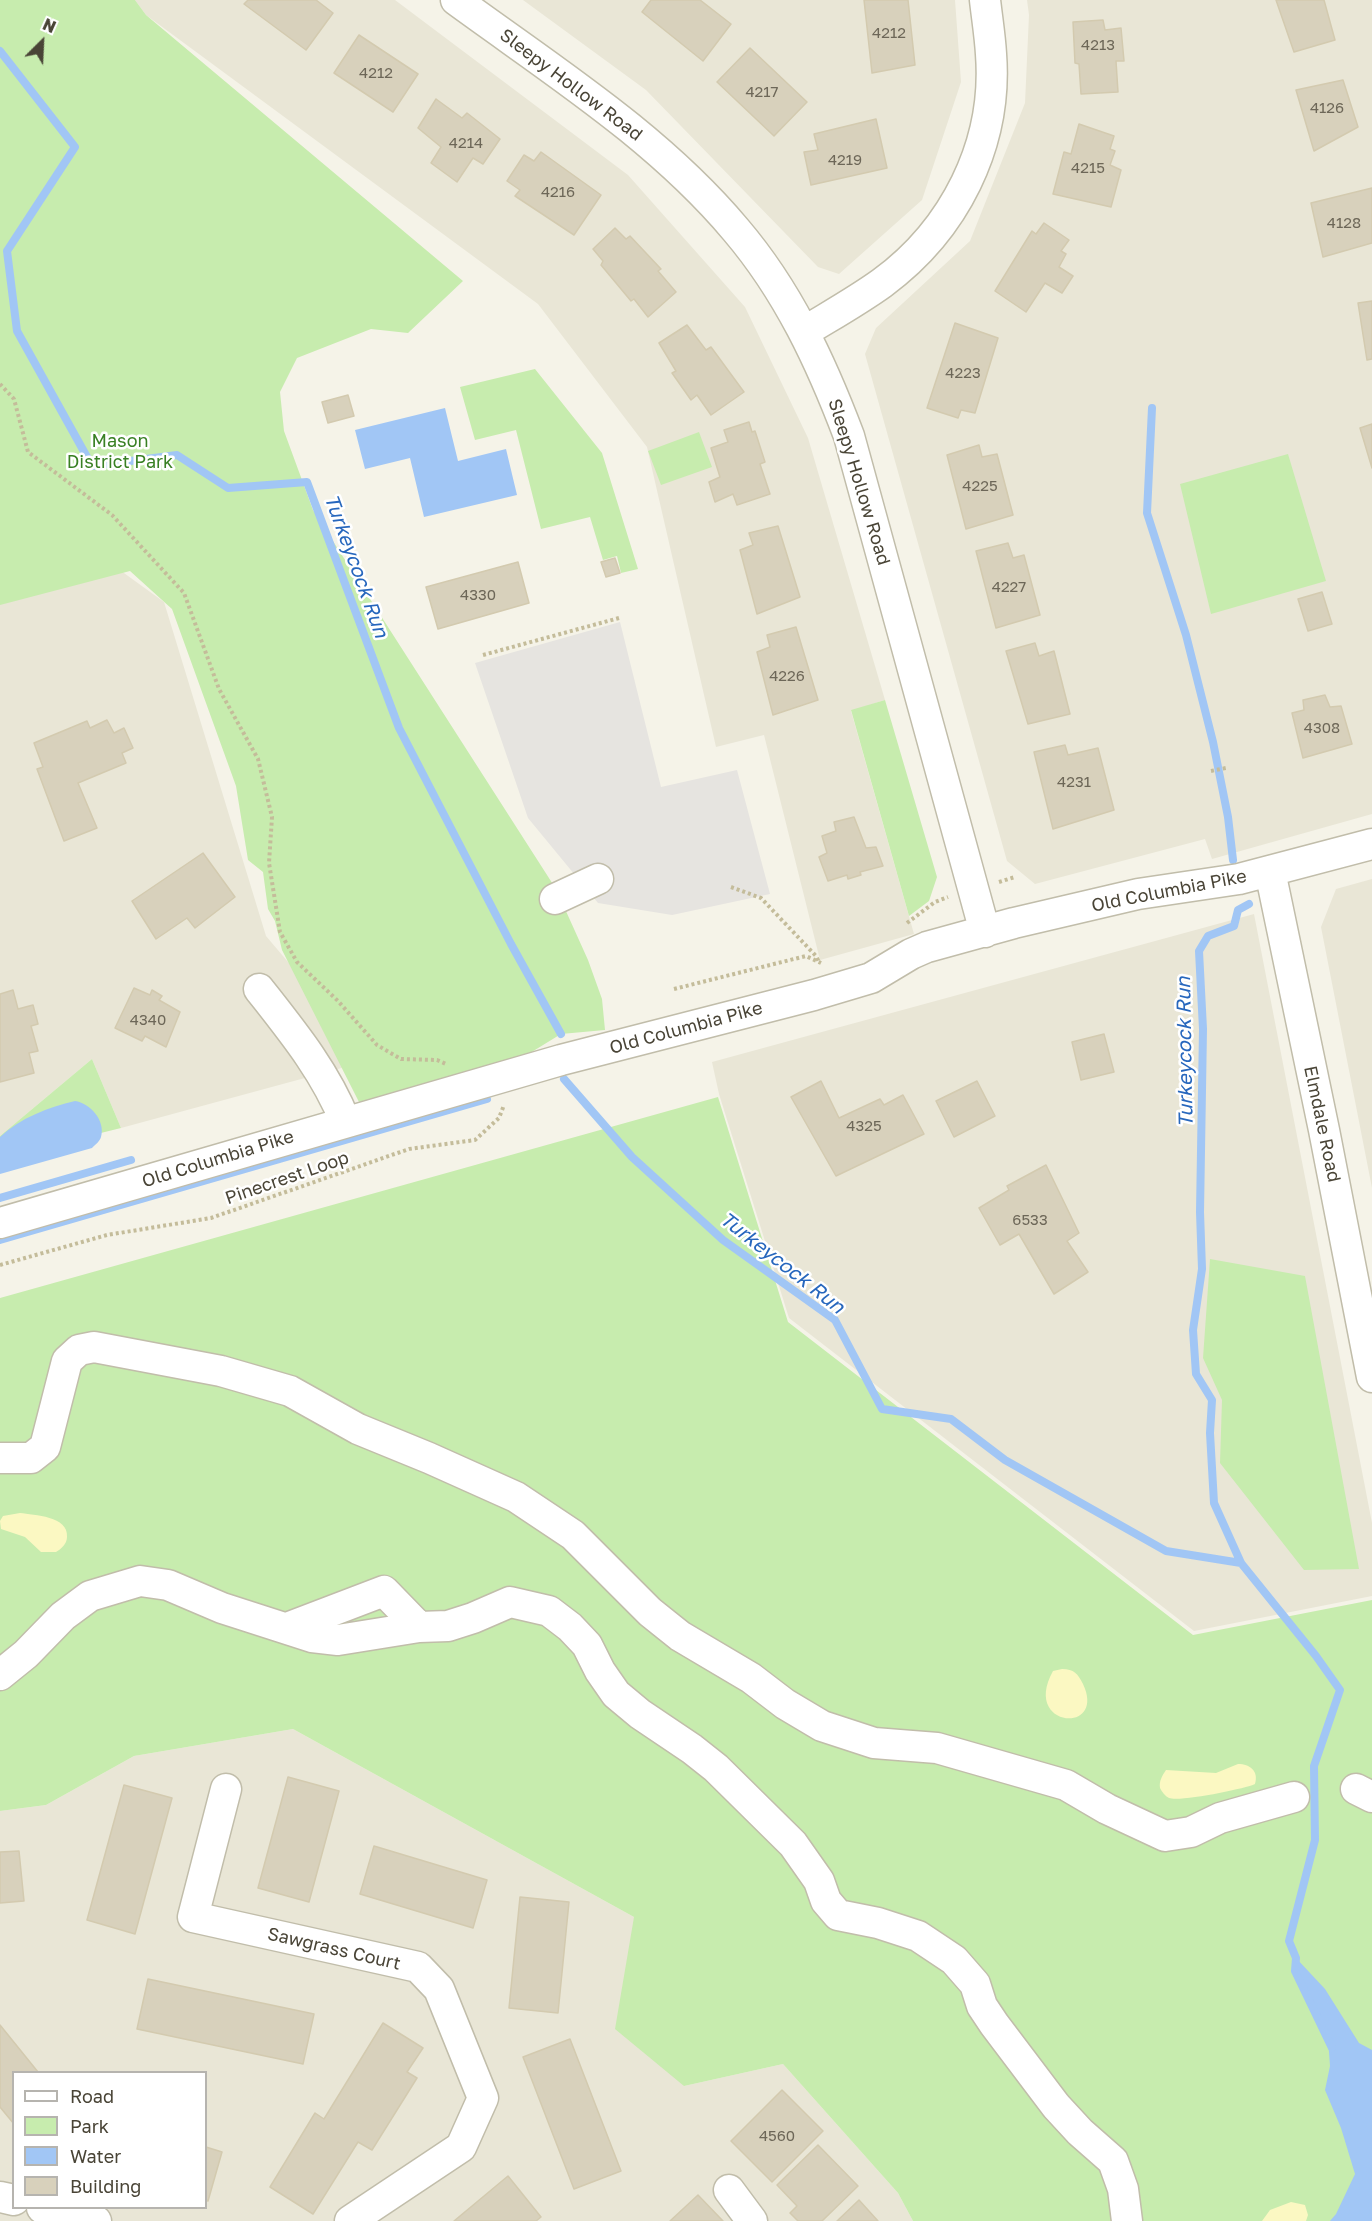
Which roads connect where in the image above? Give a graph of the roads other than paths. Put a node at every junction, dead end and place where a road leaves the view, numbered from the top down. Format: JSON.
{"nodes":[{"id":1,"x":456,"y":0,"type":"edge"},
{"id":2,"x":985,"y":0,"type":"edge"},
{"id":3,"x":804,"y":332,"type":"junction"},
{"id":4,"x":1372,"y":844,"type":"edge"},
{"id":5,"x":1270,"y":872,"type":"junction"},
{"id":6,"x":598,"y":879,"type":"dead end"},
{"id":7,"x":555,"y":899,"type":"dead end"},
{"id":8,"x":985,"y":932,"type":"junction"},
{"id":9,"x":260,"y":988,"type":"dead end"},
{"id":10,"x":345,"y":1121,"type":"junction"},
{"id":11,"x":0,"y":1223,"type":"edge"},
{"id":12,"x":1372,"y":1377,"type":"edge"},
{"id":13,"x":0,"y":1458,"type":"edge"},
{"id":14,"x":418,"y":1627,"type":"junction"},
{"id":15,"x":287,"y":1628,"type":"junction"},
{"id":16,"x":0,"y":1675,"type":"edge"},
{"id":17,"x":226,"y":1789,"type":"dead end"},
{"id":18,"x":1294,"y":1797,"type":"dead end"},
{"id":19,"x":729,"y":2190,"type":"dead end"},
{"id":20,"x":46,"y":2209,"type":"edge"},
{"id":21,"x":96,"y":2221,"type":"edge"},
{"id":22,"x":350,"y":2221,"type":"edge"},
{"id":23,"x":752,"y":2221,"type":"edge"},
{"id":24,"x":1127,"y":2221,"type":"edge"}],
"edges":[{"from":1,"to":3,"type":"street","name":"Sleepy Hollow Road"},
{"from":2,"to":3,"type":"street"},
{"from":3,"to":8,"type":"street","name":"Sleepy Hollow Road"},
{"from":4,"to":5,"type":"street","name":"Old Columbia Pike"},
{"from":5,"to":8,"type":"street","name":"Old Columbia Pike"},
{"from":5,"to":12,"type":"street","name":"Elmdale Road"},
{"from":6,"to":7,"type":"street"},
{"from":8,"to":10,"type":"street","name":"Old Columbia Pike"},
{"from":9,"to":10,"type":"street"},
{"from":10,"to":11,"type":"street","name":"Old Columbia Pike"},
{"from":13,"to":18,"type":"street"},
{"from":14,"to":15,"type":"street"},
{"from":14,"to":15,"type":"street"},
{"from":14,"to":24,"type":"street"},
{"from":15,"to":16,"type":"street"},
{"from":17,"to":22,"type":"street","name":"Sawgrass Court"},
{"from":19,"to":23,"type":"street"},
{"from":20,"to":21,"type":"street"}]}
